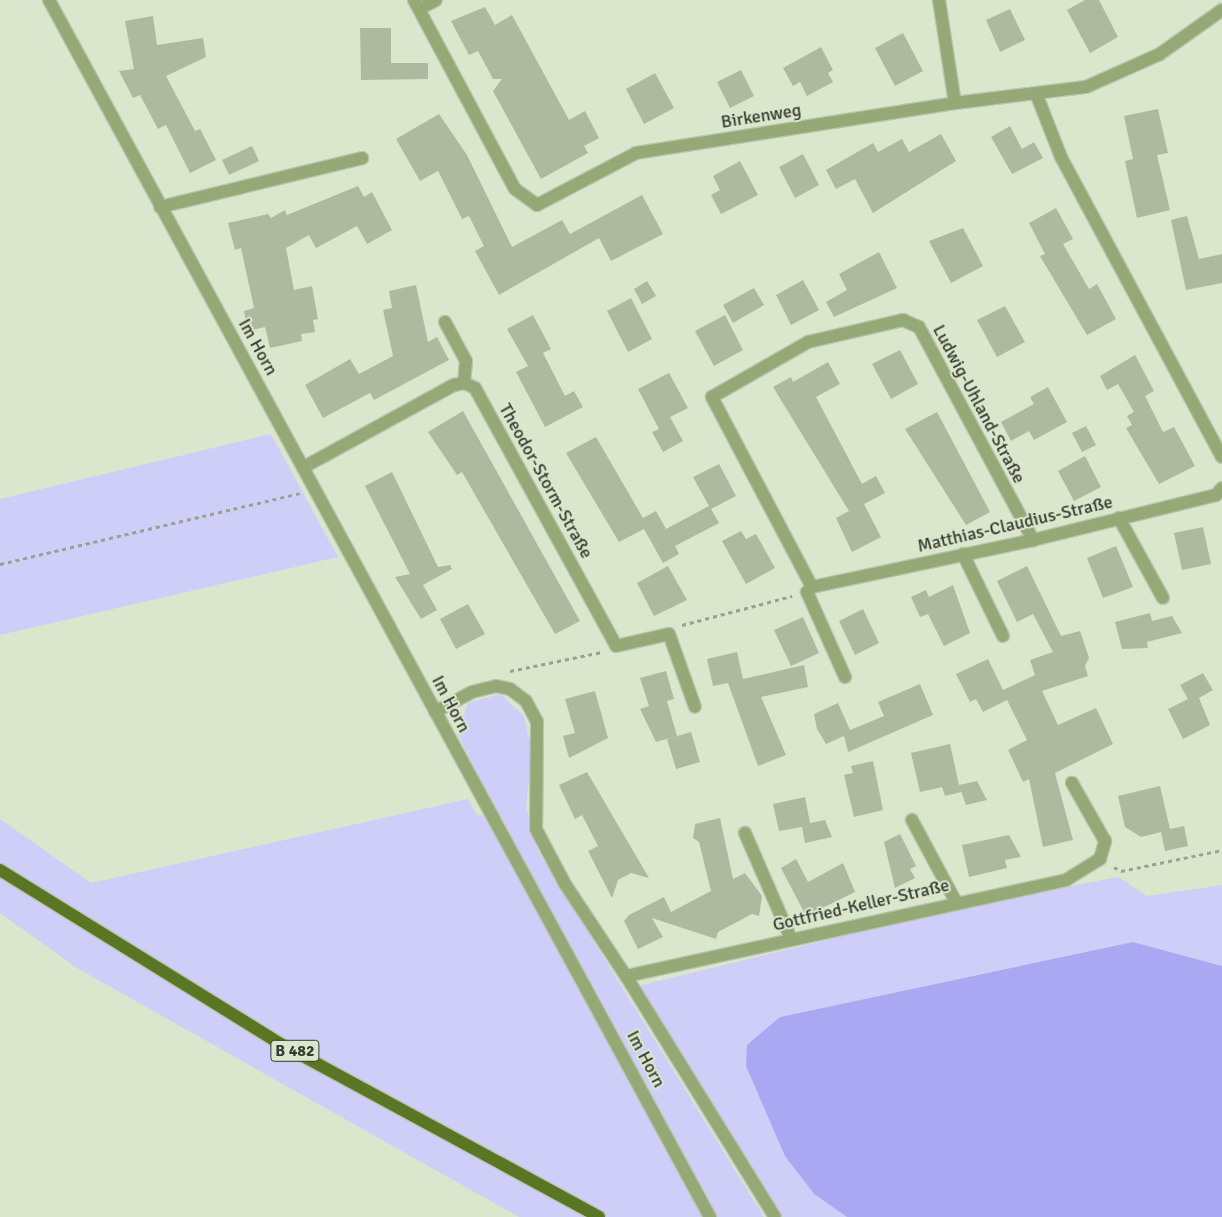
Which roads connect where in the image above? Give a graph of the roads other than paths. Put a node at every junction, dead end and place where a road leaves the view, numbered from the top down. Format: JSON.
{"nodes":[{"id":1,"x":49,"y":0,"type":"edge"},
{"id":2,"x":436,"y":0,"type":"edge"},
{"id":3,"x":939,"y":0,"type":"edge"},
{"id":4,"x":416,"y":5,"type":"edge"},
{"id":5,"x":1222,"y":10,"type":"edge"},
{"id":6,"x":1037,"y":96,"type":"junction"},
{"id":7,"x":955,"y":103,"type":"junction"},
{"id":8,"x":362,"y":158,"type":"dead end"},
{"id":9,"x":160,"y":207,"type":"junction"},
{"id":10,"x":445,"y":322,"type":"dead end"},
{"id":11,"x":464,"y":383,"type":"junction"},
{"id":12,"x":1222,"y":457,"type":"edge"},
{"id":13,"x":304,"y":467,"type":"junction"},
{"id":14,"x":1222,"y":488,"type":"edge"},
{"id":15,"x":1119,"y":518,"type":"junction"},
{"id":16,"x":1033,"y":540,"type":"junction"},
{"id":17,"x":963,"y":554,"type":"junction"},
{"id":18,"x":809,"y":590,"type":"junction"},
{"id":19,"x":1163,"y":598,"type":"dead end"},
{"id":20,"x":1003,"y":636,"type":"dead end"},
{"id":21,"x":845,"y":677,"type":"dead end"},
{"id":22,"x":695,"y":706,"type":"dead end"},
{"id":23,"x":435,"y":712,"type":"junction"},
{"id":24,"x":1072,"y":783,"type":"dead end"},
{"id":25,"x":912,"y":820,"type":"dead end"},
{"id":26,"x":745,"y":833,"type":"dead end"},
{"id":27,"x":0,"y":870,"type":"edge"},
{"id":28,"x":956,"y":902,"type":"junction"},
{"id":29,"x":791,"y":939,"type":"junction"},
{"id":30,"x":626,"y":976,"type":"junction"},
{"id":31,"x":599,"y":1217,"type":"edge"},
{"id":32,"x":710,"y":1217,"type":"edge"},
{"id":33,"x":775,"y":1217,"type":"edge"}],
"edges":[{"from":1,"to":9,"type":"street","name":"Im Horn"},
{"from":2,"to":4,"type":"street"},
{"from":3,"to":7,"type":"street"},
{"from":4,"to":7,"type":"street","name":"Birkenweg"},
{"from":5,"to":6,"type":"street","name":"Birkenweg"},
{"from":6,"to":7,"type":"street","name":"Birkenweg"},
{"from":6,"to":12,"type":"street"},
{"from":8,"to":9,"type":"street"},
{"from":9,"to":13,"type":"street","name":"Im Horn"},
{"from":10,"to":11,"type":"street"},
{"from":11,"to":13,"type":"street"},
{"from":11,"to":22,"type":"street","name":"Theodor-Storm-Straße"},
{"from":13,"to":23,"type":"street","name":"Im Horn"},
{"from":14,"to":15,"type":"street","name":"Matthias-Claudius-Straße"},
{"from":15,"to":16,"type":"street","name":"Matthias-Claudius-Straße"},
{"from":15,"to":19,"type":"street"},
{"from":16,"to":17,"type":"street","name":"Matthias-Claudius-Straße"},
{"from":16,"to":18,"type":"street","name":"Ludwig-Uhland-Straße"},
{"from":17,"to":18,"type":"street","name":"Matthias-Claudius-Straße"},
{"from":17,"to":20,"type":"street"},
{"from":18,"to":21,"type":"street"},
{"from":23,"to":30,"type":"street"},
{"from":23,"to":32,"type":"street","name":"Im Horn"},
{"from":24,"to":28,"type":"street","name":"Gottfried-Keller-Straße"},
{"from":25,"to":28,"type":"street"},
{"from":26,"to":29,"type":"street"},
{"from":27,"to":31,"type":"main road","number":"B 482"},
{"from":28,"to":29,"type":"street","name":"Gottfried-Keller-Straße"},
{"from":29,"to":30,"type":"street","name":"Gottfried-Keller-Straße"},
{"from":30,"to":33,"type":"street"}]}
